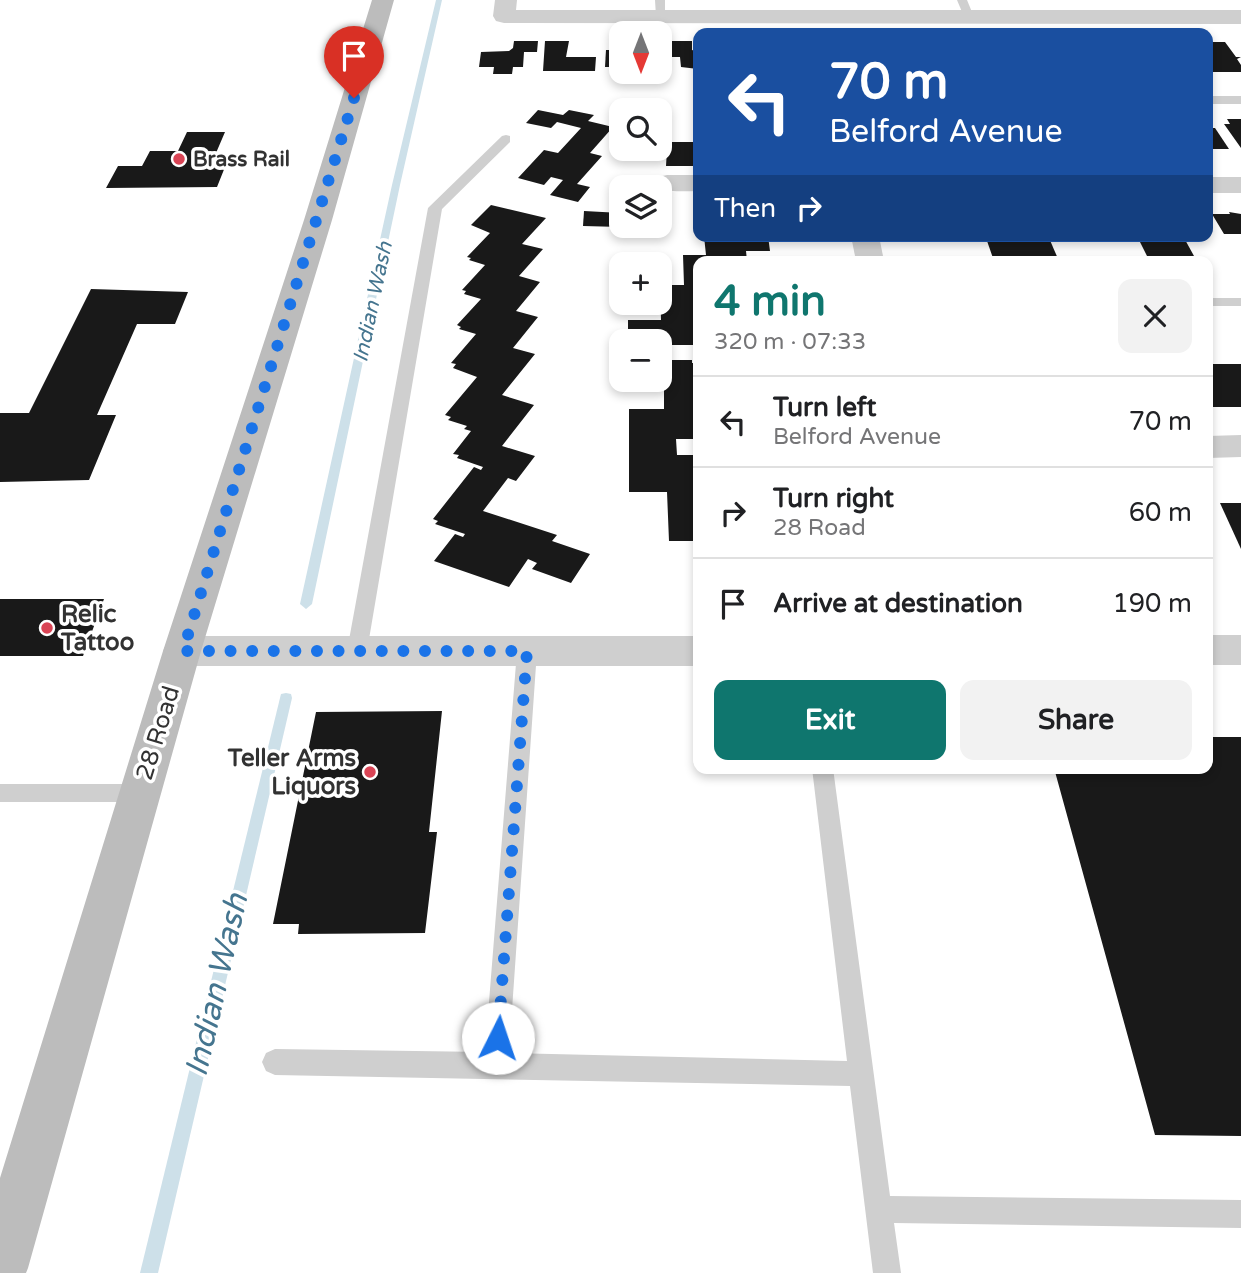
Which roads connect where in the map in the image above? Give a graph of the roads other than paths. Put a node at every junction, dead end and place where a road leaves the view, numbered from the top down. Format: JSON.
{"nodes":[{"id":1,"x":383,"y":0,"type":"edge"},
{"id":2,"x":505,"y":8,"type":"edge"},
{"id":3,"x":661,"y":8,"type":"edge"},
{"id":4,"x":966,"y":8,"type":"edge"},
{"id":5,"x":1119,"y":8,"type":"edge"},
{"id":6,"x":815,"y":17,"type":"edge"},
{"id":7,"x":1241,"y":17,"type":"edge"},
{"id":8,"x":1213,"y":100,"type":"edge"},
{"id":9,"x":1241,"y":100,"type":"edge"},
{"id":10,"x":506,"y":139,"type":"dead end"},
{"id":11,"x":672,"y":183,"type":"edge"},
{"id":12,"x":693,"y":183,"type":"edge"},
{"id":13,"x":1213,"y":185,"type":"edge"},
{"id":14,"x":1241,"y":185,"type":"edge"},
{"id":15,"x":1213,"y":302,"type":"edge"},
{"id":16,"x":1241,"y":302,"type":"edge"},
{"id":17,"x":1241,"y":446,"type":"edge"},
{"id":18,"x":1213,"y":447,"type":"edge"},
{"id":19,"x":1213,"y":650,"type":"edge"},
{"id":20,"x":1241,"y":650,"type":"edge"},
{"id":21,"x":183,"y":651,"type":"junction"},
{"id":22,"x":357,"y":651,"type":"junction"},
{"id":23,"x":527,"y":651,"type":"junction"},
{"id":24,"x":693,"y":651,"type":"edge"},
{"id":25,"x":823,"y":774,"type":"edge"},
{"id":26,"x":0,"y":793,"type":"edge"},
{"id":27,"x":140,"y":793,"type":"junction"},
{"id":28,"x":275,"y":1062,"type":"dead end"},
{"id":29,"x":496,"y":1065,"type":"junction"},
{"id":30,"x":862,"y":1074,"type":"junction"},
{"id":31,"x":878,"y":1209,"type":"junction"},
{"id":32,"x":1241,"y":1214,"type":"edge"},
{"id":33,"x":0,"y":1268,"type":"edge"},
{"id":34,"x":887,"y":1273,"type":"edge"}],
"edges":[{"from":1,"to":21,"type":"main road","name":"28 Road"},
{"from":2,"to":3,"type":"street"},
{"from":3,"to":6,"type":"street"},
{"from":4,"to":5,"type":"street"},
{"from":4,"to":6,"type":"street"},
{"from":5,"to":7,"type":"street"},
{"from":8,"to":9,"type":"lane"},
{"from":10,"to":22,"type":"lane"},
{"from":11,"to":12,"type":"street"},
{"from":13,"to":14,"type":"street"},
{"from":15,"to":16,"type":"lane"},
{"from":17,"to":18,"type":"street"},
{"from":19,"to":20,"type":"street"},
{"from":21,"to":22,"type":"street"},
{"from":21,"to":27,"type":"main road","name":"28 Road"},
{"from":22,"to":23,"type":"street"},
{"from":23,"to":24,"type":"street"},
{"from":23,"to":29,"type":"lane"},
{"from":25,"to":30,"type":"lane"},
{"from":26,"to":27,"type":"lane"},
{"from":27,"to":33,"type":"main road","name":"28 Road"},
{"from":28,"to":29,"type":"lane"},
{"from":29,"to":30,"type":"lane"},
{"from":30,"to":31,"type":"lane"},
{"from":31,"to":32,"type":"lane"},
{"from":31,"to":34,"type":"lane"}]}
